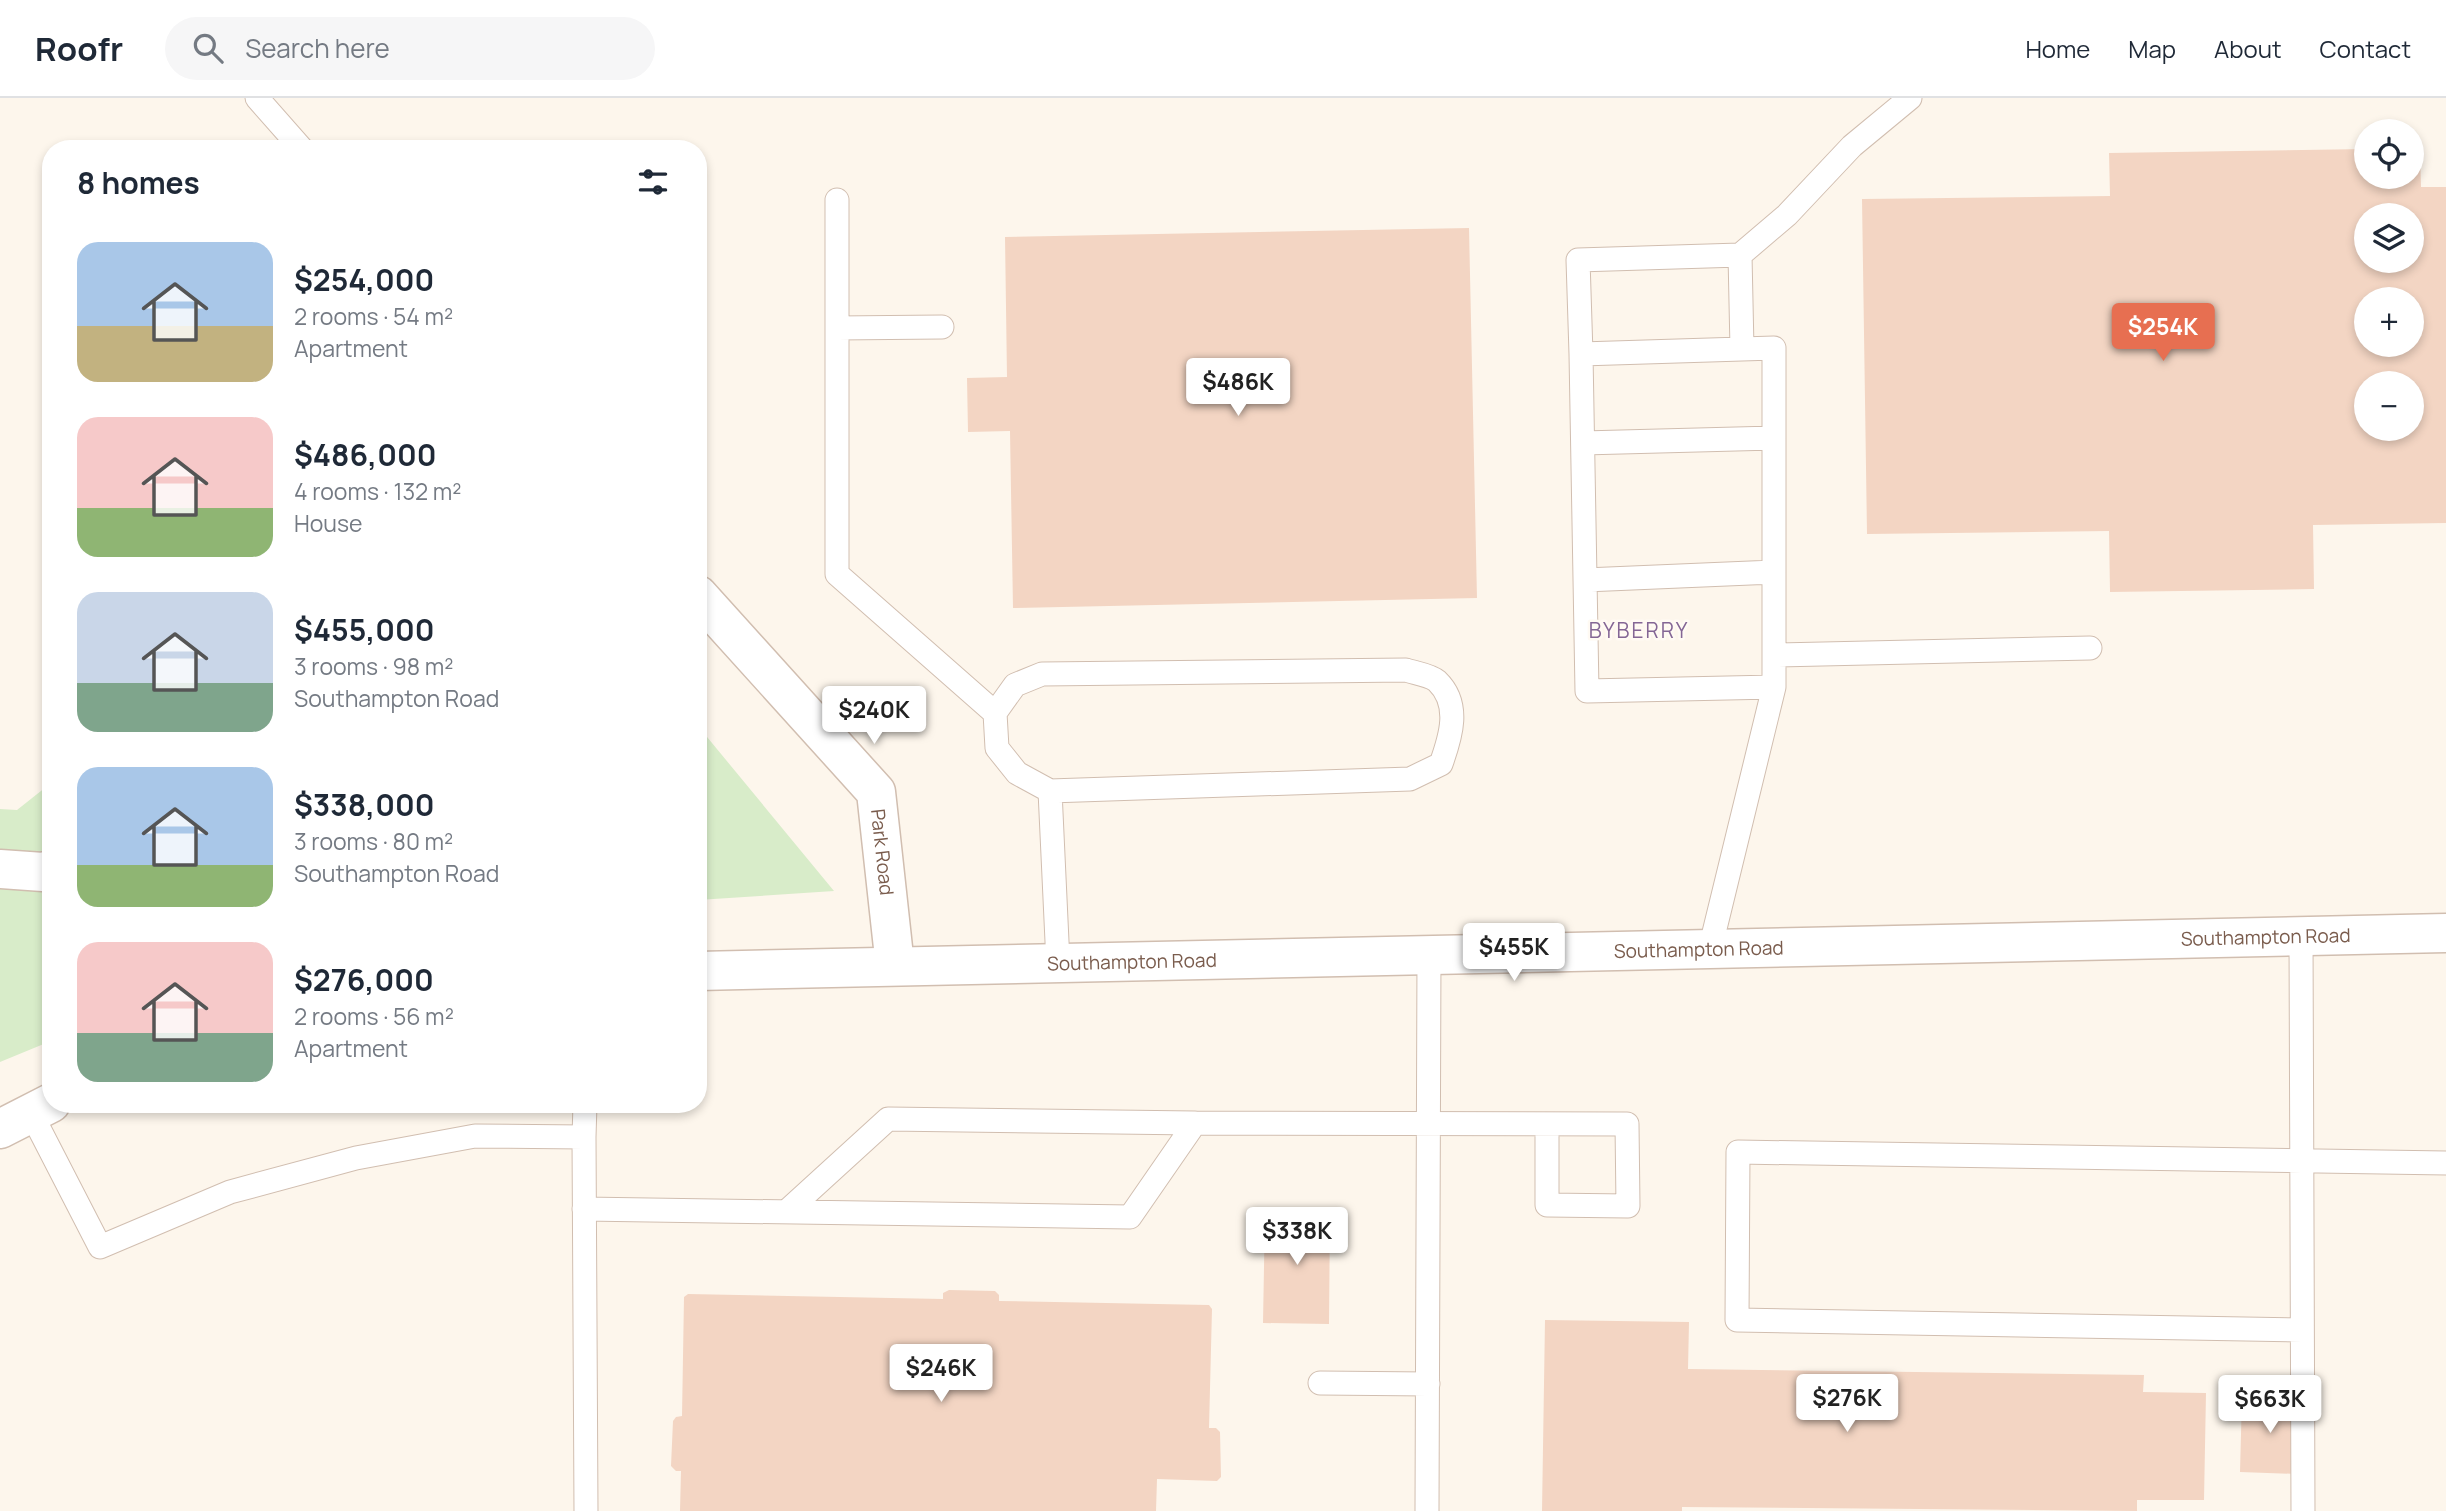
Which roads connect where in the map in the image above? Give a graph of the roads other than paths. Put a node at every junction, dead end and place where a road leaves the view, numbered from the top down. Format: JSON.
{"nodes":[{"id":1,"x":257,"y":98,"type":"edge"},
{"id":2,"x":1910,"y":98,"type":"edge"},
{"id":3,"x":294,"y":140,"type":"edge"},
{"id":4,"x":837,"y":200,"type":"dead end"},
{"id":5,"x":1740,"y":255,"type":"junction"},
{"id":6,"x":942,"y":327,"type":"dead end"},
{"id":7,"x":837,"y":328,"type":"junction"},
{"id":8,"x":1742,"y":349,"type":"junction"},
{"id":9,"x":1581,"y":354,"type":"junction"},
{"id":10,"x":1774,"y":438,"type":"junction"},
{"id":11,"x":1583,"y":443,"type":"junction"},
{"id":12,"x":1774,"y":572,"type":"junction"},
{"id":13,"x":1586,"y":580,"type":"junction"},
{"id":14,"x":707,"y":606,"type":"edge"},
{"id":15,"x":2090,"y":649,"type":"dead end"},
{"id":16,"x":1774,"y":655,"type":"junction"},
{"id":17,"x":1774,"y":687,"type":"junction"},
{"id":18,"x":995,"y":713,"type":"junction"},
{"id":19,"x":1050,"y":791,"type":"junction"},
{"id":20,"x":0,"y":869,"type":"edge"},
{"id":21,"x":42,"y":872,"type":"edge"},
{"id":22,"x":2446,"y":933,"type":"edge"},
{"id":23,"x":2301,"y":936,"type":"junction"},
{"id":24,"x":1710,"y":949,"type":"junction"},
{"id":25,"x":1429,"y":955,"type":"junction"},
{"id":26,"x":1058,"y":963,"type":"junction"},
{"id":27,"x":895,"y":967,"type":"junction"},
{"id":28,"x":707,"y":971,"type":"edge"},
{"id":29,"x":585,"y":1113,"type":"edge"},
{"id":30,"x":27,"y":1115,"type":"edge"},
{"id":31,"x":1195,"y":1123,"type":"junction"},
{"id":32,"x":1429,"y":1124,"type":"junction"},
{"id":33,"x":1547,"y":1124,"type":"junction"},
{"id":34,"x":584,"y":1137,"type":"junction"},
{"id":35,"x":2302,"y":1162,"type":"junction"},
{"id":36,"x":2446,"y":1163,"type":"edge"},
{"id":37,"x":584,"y":1209,"type":"junction"},
{"id":38,"x":786,"y":1212,"type":"junction"},
{"id":39,"x":2302,"y":1330,"type":"junction"},
{"id":40,"x":1320,"y":1383,"type":"dead end"},
{"id":41,"x":1428,"y":1384,"type":"junction"},
{"id":42,"x":586,"y":1511,"type":"edge"},
{"id":43,"x":1427,"y":1511,"type":"edge"},
{"id":44,"x":2303,"y":1511,"type":"edge"}],
"edges":[{"from":1,"to":3,"type":"lane"},
{"from":2,"to":5,"type":"lane"},
{"from":4,"to":7,"type":"lane"},
{"from":5,"to":8,"type":"lane"},
{"from":5,"to":9,"type":"lane"},
{"from":6,"to":7,"type":"lane"},
{"from":7,"to":18,"type":"lane"},
{"from":8,"to":9,"type":"lane"},
{"from":8,"to":10,"type":"lane"},
{"from":9,"to":11,"type":"lane"},
{"from":10,"to":11,"type":"lane"},
{"from":10,"to":12,"type":"lane"},
{"from":11,"to":13,"type":"lane"},
{"from":12,"to":13,"type":"lane"},
{"from":12,"to":16,"type":"lane"},
{"from":13,"to":17,"type":"lane"},
{"from":14,"to":27,"type":"street","name":"Park Road"},
{"from":15,"to":16,"type":"lane"},
{"from":16,"to":17,"type":"lane"},
{"from":17,"to":24,"type":"lane"},
{"from":18,"to":19,"type":"lane"},
{"from":18,"to":19,"type":"lane"},
{"from":19,"to":26,"type":"lane"},
{"from":20,"to":21,"type":"street"},
{"from":22,"to":23,"type":"street","name":"Southampton Road"},
{"from":23,"to":24,"type":"street","name":"Southampton Road"},
{"from":23,"to":35,"type":"lane"},
{"from":24,"to":25,"type":"street","name":"Southampton Road"},
{"from":25,"to":26,"type":"street","name":"Southampton Road"},
{"from":25,"to":32,"type":"lane"},
{"from":26,"to":27,"type":"street","name":"Southampton Road"},
{"from":27,"to":28,"type":"street","name":"Southampton Road"},
{"from":29,"to":34,"type":"lane"},
{"from":30,"to":34,"type":"lane"},
{"from":31,"to":32,"type":"lane"},
{"from":31,"to":38,"type":"lane"},
{"from":31,"to":38,"type":"lane"},
{"from":32,"to":33,"type":"lane"},
{"from":32,"to":41,"type":"lane"},
{"from":33,"to":33,"type":"lane"},
{"from":34,"to":37,"type":"lane"},
{"from":35,"to":36,"type":"lane"},
{"from":35,"to":39,"type":"lane"},
{"from":35,"to":39,"type":"lane"},
{"from":37,"to":38,"type":"lane"},
{"from":37,"to":42,"type":"lane"},
{"from":39,"to":44,"type":"lane"},
{"from":40,"to":41,"type":"lane"},
{"from":41,"to":43,"type":"lane"}]}
